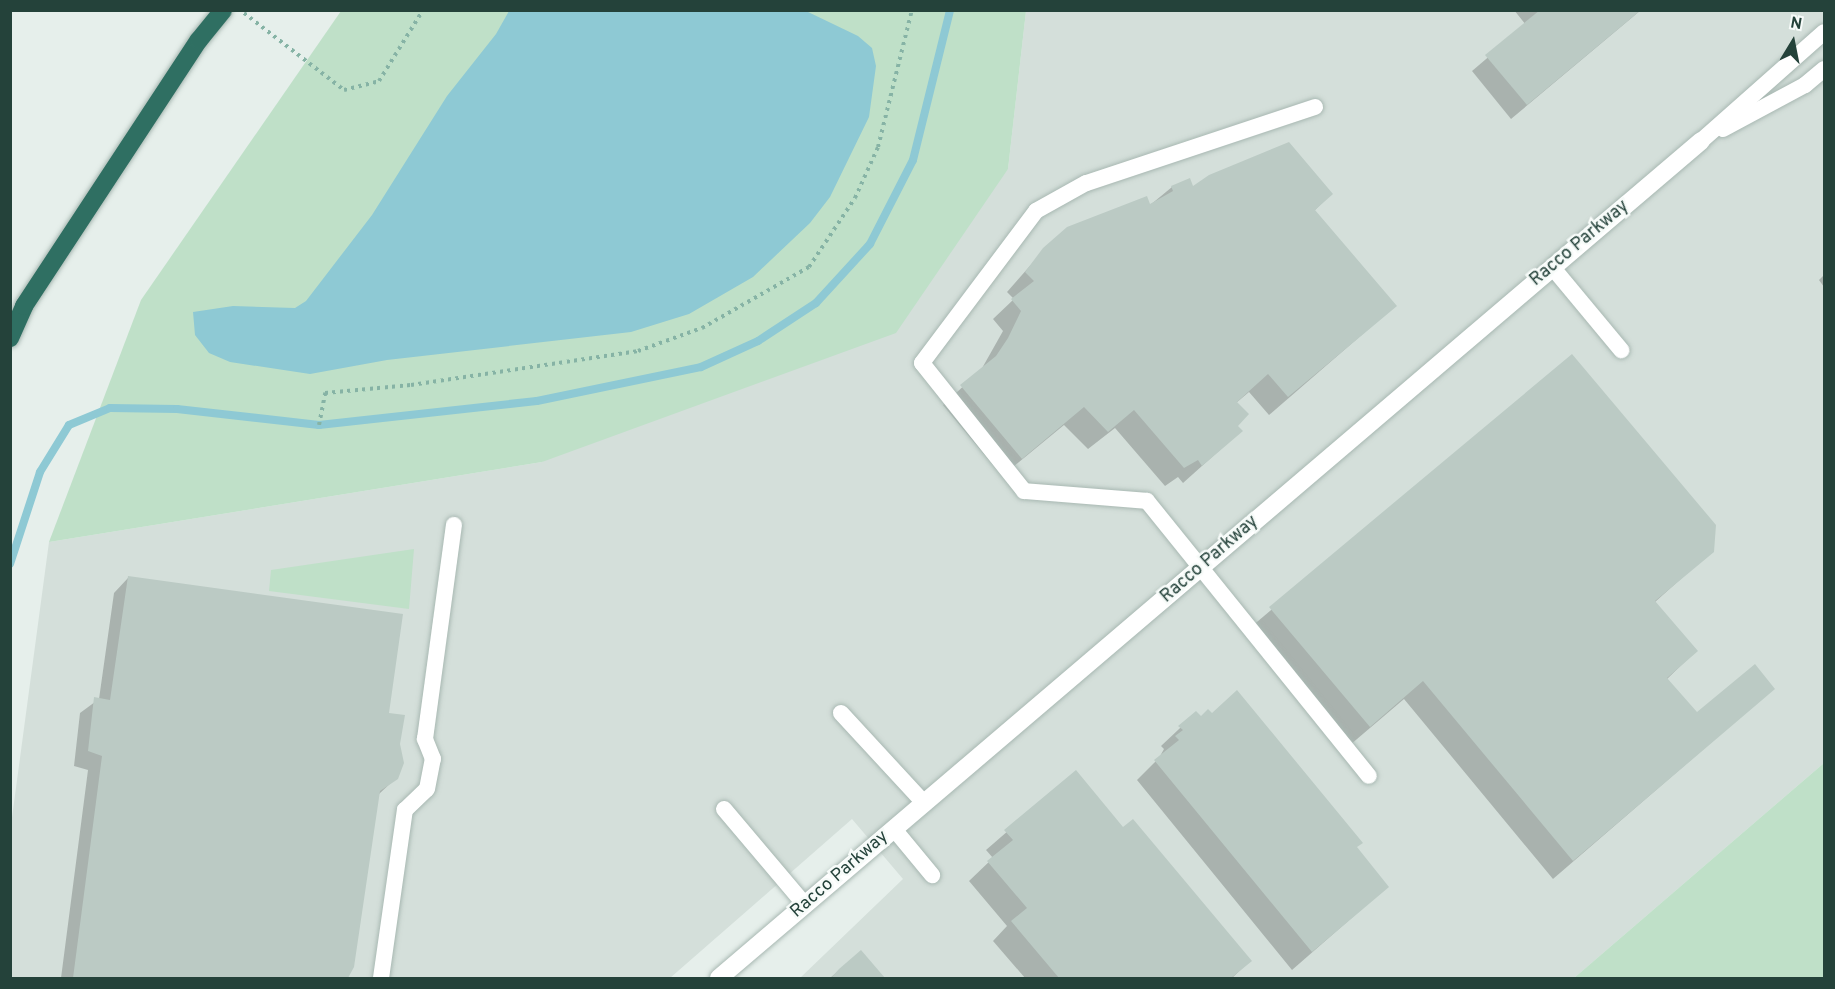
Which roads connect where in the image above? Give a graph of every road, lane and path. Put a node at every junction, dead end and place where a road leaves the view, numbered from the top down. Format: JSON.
{"nodes":[{"id":1,"x":223,"y":10,"type":"edge"},
{"id":2,"x":241,"y":10,"type":"edge"},
{"id":3,"x":423,"y":10,"type":"edge"},
{"id":4,"x":912,"y":10,"type":"edge"},
{"id":5,"x":1824,"y":32,"type":"edge"},
{"id":6,"x":1824,"y":69,"type":"edge"},
{"id":7,"x":1316,"y":107,"type":"dead end"},
{"id":8,"x":1701,"y":141,"type":"junction"},
{"id":9,"x":1553,"y":268,"type":"junction"},
{"id":10,"x":10,"y":339,"type":"edge"},
{"id":11,"x":1621,"y":350,"type":"dead end"},
{"id":12,"x":319,"y":425,"type":"dead end"},
{"id":13,"x":454,"y":525,"type":"dead end"},
{"id":14,"x":1200,"y":568,"type":"junction"},
{"id":15,"x":841,"y":713,"type":"dead end"},
{"id":16,"x":1369,"y":776,"type":"dead end"},
{"id":17,"x":924,"y":803,"type":"junction"},
{"id":18,"x":724,"y":809,"type":"dead end"},
{"id":19,"x":894,"y":829,"type":"junction"},
{"id":20,"x":932,"y":875,"type":"dead end"},
{"id":21,"x":805,"y":905,"type":"junction"},
{"id":22,"x":381,"y":978,"type":"edge"},
{"id":23,"x":719,"y":978,"type":"edge"}],
"edges":[{"from":1,"to":10,"type":"highway"},
{"from":2,"to":3,"type":"path"},
{"from":4,"to":12,"type":"path"},
{"from":5,"to":8,"type":"lane"},
{"from":6,"to":8,"type":"lane"},
{"from":7,"to":14,"type":"lane"},
{"from":8,"to":9,"type":"street","name":"Racco Parkway"},
{"from":9,"to":11,"type":"lane"},
{"from":9,"to":14,"type":"street","name":"Racco Parkway"},
{"from":13,"to":22,"type":"lane"},
{"from":14,"to":16,"type":"lane"},
{"from":14,"to":17,"type":"street","name":"Racco Parkway"},
{"from":15,"to":17,"type":"lane"},
{"from":17,"to":19,"type":"street","name":"Racco Parkway"},
{"from":18,"to":21,"type":"lane"},
{"from":19,"to":20,"type":"lane"},
{"from":19,"to":21,"type":"street","name":"Racco Parkway"},
{"from":21,"to":23,"type":"street","name":"Racco Parkway"}]}
